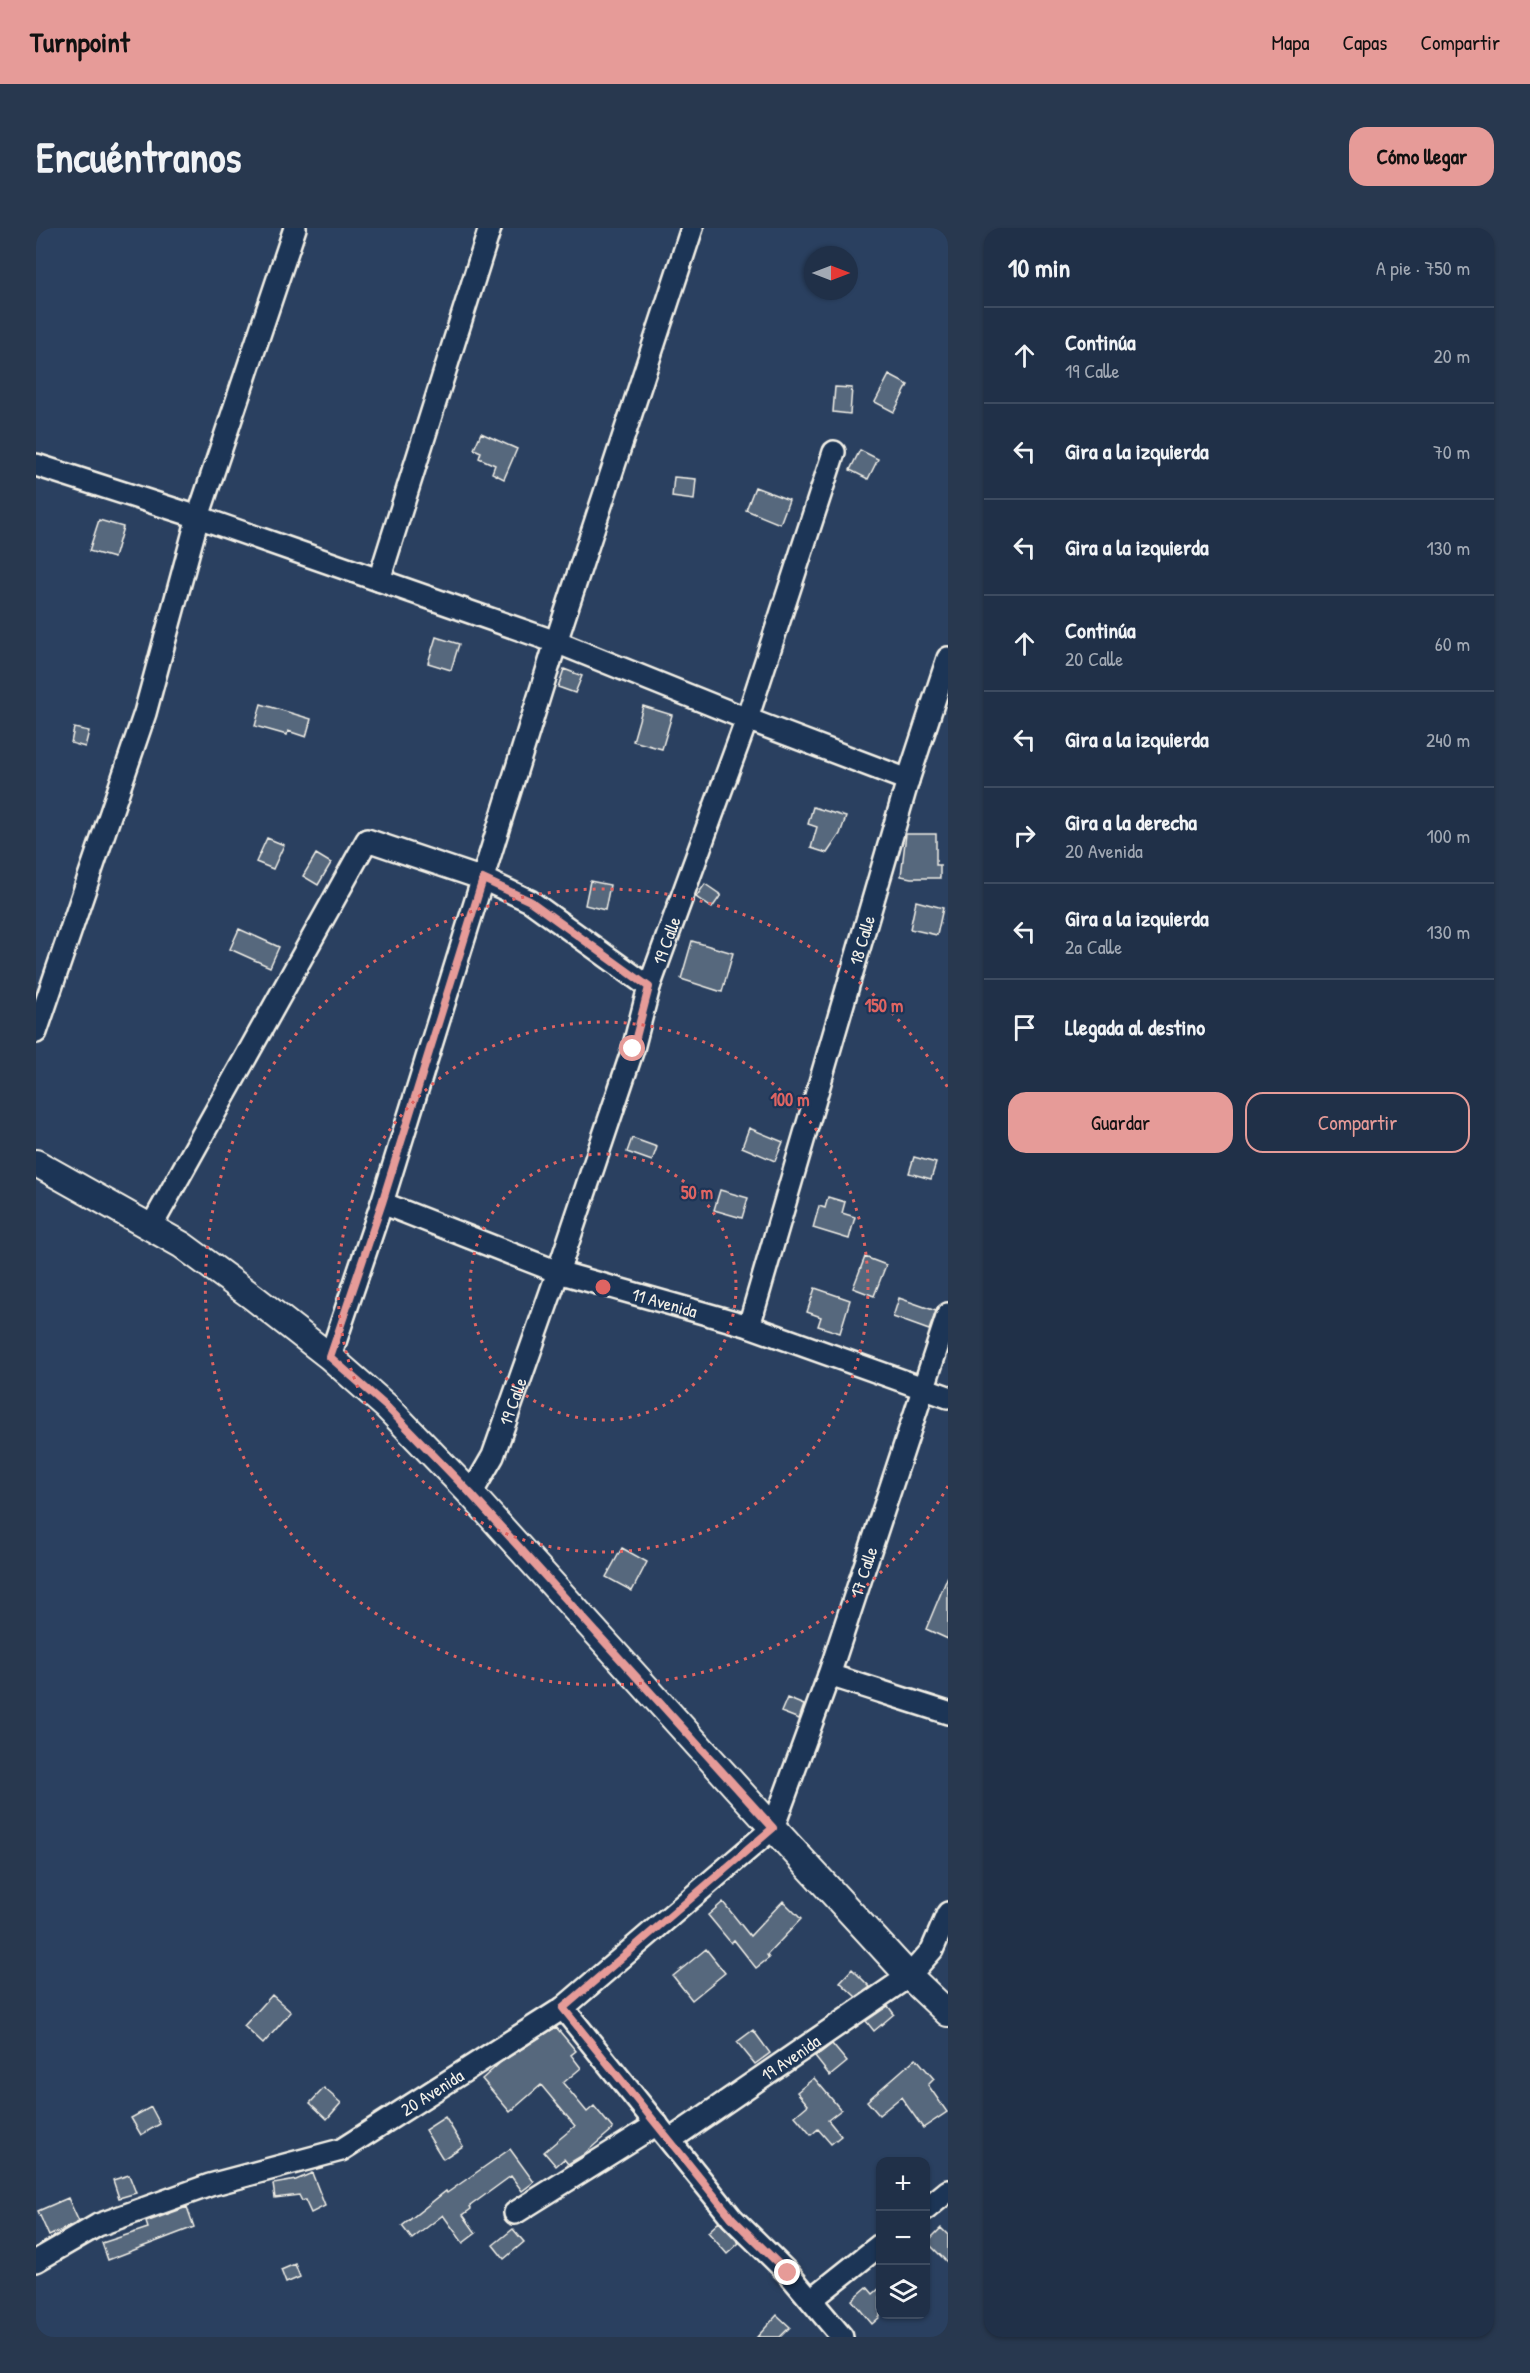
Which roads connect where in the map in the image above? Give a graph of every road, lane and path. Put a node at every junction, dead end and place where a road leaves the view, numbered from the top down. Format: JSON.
{"nodes":[{"id":1,"x":295,"y":228,"type":"edge"},
{"id":2,"x":490,"y":228,"type":"edge"},
{"id":3,"x":692,"y":228,"type":"edge"},
{"id":4,"x":834,"y":452,"type":"dead end"},
{"id":5,"x":36,"y":465,"type":"edge"},
{"id":6,"x":198,"y":517,"type":"junction"},
{"id":7,"x":379,"y":580,"type":"junction"},
{"id":8,"x":556,"y":642,"type":"junction"},
{"id":9,"x":948,"y":658,"type":"edge"},
{"id":10,"x":747,"y":719,"type":"junction"},
{"id":11,"x":908,"y":780,"type":"junction"},
{"id":12,"x":483,"y":879,"type":"junction"},
{"id":13,"x":649,"y":987,"type":"junction"},
{"id":14,"x":36,"y":1032,"type":"edge"},
{"id":15,"x":36,"y":1163,"type":"edge"},
{"id":16,"x":382,"y":1203,"type":"junction"},
{"id":17,"x":150,"y":1227,"type":"junction"},
{"id":18,"x":558,"y":1272,"type":"junction"},
{"id":19,"x":948,"y":1314,"type":"edge"},
{"id":20,"x":749,"y":1326,"type":"junction"},
{"id":21,"x":330,"y":1357,"type":"junction"},
{"id":22,"x":922,"y":1389,"type":"junction"},
{"id":23,"x":948,"y":1397,"type":"edge"},
{"id":24,"x":471,"y":1494,"type":"junction"},
{"id":25,"x":829,"y":1675,"type":"junction"},
{"id":26,"x":948,"y":1713,"type":"edge"},
{"id":27,"x":773,"y":1828,"type":"junction"},
{"id":28,"x":948,"y":1913,"type":"edge"},
{"id":29,"x":909,"y":1976,"type":"junction"},
{"id":30,"x":563,"y":2008,"type":"junction"},
{"id":31,"x":948,"y":2013,"type":"edge"},
{"id":32,"x":664,"y":2132,"type":"junction"},
{"id":33,"x":948,"y":2191,"type":"edge"},
{"id":34,"x":930,"y":2206,"type":"edge"},
{"id":35,"x":514,"y":2212,"type":"dead end"},
{"id":36,"x":876,"y":2248,"type":"edge"},
{"id":37,"x":36,"y":2261,"type":"edge"},
{"id":38,"x":811,"y":2300,"type":"junction"},
{"id":39,"x":842,"y":2337,"type":"edge"}],
"edges":[{"from":1,"to":6,"type":"street"},
{"from":2,"to":7,"type":"street"},
{"from":3,"to":8,"type":"street"},
{"from":4,"to":10,"type":"street","name":"19 Calle"},
{"from":5,"to":6,"type":"street"},
{"from":6,"to":7,"type":"street"},
{"from":6,"to":14,"type":"street"},
{"from":7,"to":8,"type":"street"},
{"from":8,"to":10,"type":"street"},
{"from":8,"to":12,"type":"street"},
{"from":9,"to":11,"type":"street","name":"18 Calle"},
{"from":10,"to":11,"type":"street"},
{"from":10,"to":13,"type":"street","name":"19 Calle"},
{"from":11,"to":20,"type":"street","name":"18 Calle"},
{"from":12,"to":13,"type":"street"},
{"from":12,"to":16,"type":"street"},
{"from":12,"to":17,"type":"street"},
{"from":13,"to":18,"type":"street","name":"19 Calle"},
{"from":15,"to":17,"type":"main road"},
{"from":16,"to":18,"type":"street","name":"11 Avenida"},
{"from":16,"to":21,"type":"street"},
{"from":17,"to":21,"type":"main road"},
{"from":18,"to":20,"type":"street","name":"11 Avenida"},
{"from":18,"to":24,"type":"street","name":"19 Calle"},
{"from":19,"to":22,"type":"street","name":"17 Calle"},
{"from":20,"to":22,"type":"street","name":"11 Avenida"},
{"from":21,"to":24,"type":"main road"},
{"from":22,"to":23,"type":"street","name":"11 Avenida"},
{"from":22,"to":25,"type":"street","name":"17 Calle"},
{"from":24,"to":27,"type":"main road"},
{"from":25,"to":26,"type":"street"},
{"from":25,"to":27,"type":"street","name":"17 Calle"},
{"from":27,"to":29,"type":"main road"},
{"from":27,"to":30,"type":"street","name":"20 Avenida"},
{"from":28,"to":29,"type":"street","name":"19 Avenida"},
{"from":29,"to":31,"type":"main road"},
{"from":29,"to":32,"type":"street","name":"19 Avenida"},
{"from":30,"to":32,"type":"street"},
{"from":30,"to":37,"type":"street","name":"20 Avenida"},
{"from":32,"to":35,"type":"street","name":"19 Avenida"},
{"from":32,"to":38,"type":"street"},
{"from":33,"to":34,"type":"street"},
{"from":36,"to":38,"type":"street"},
{"from":38,"to":39,"type":"street"}]}
